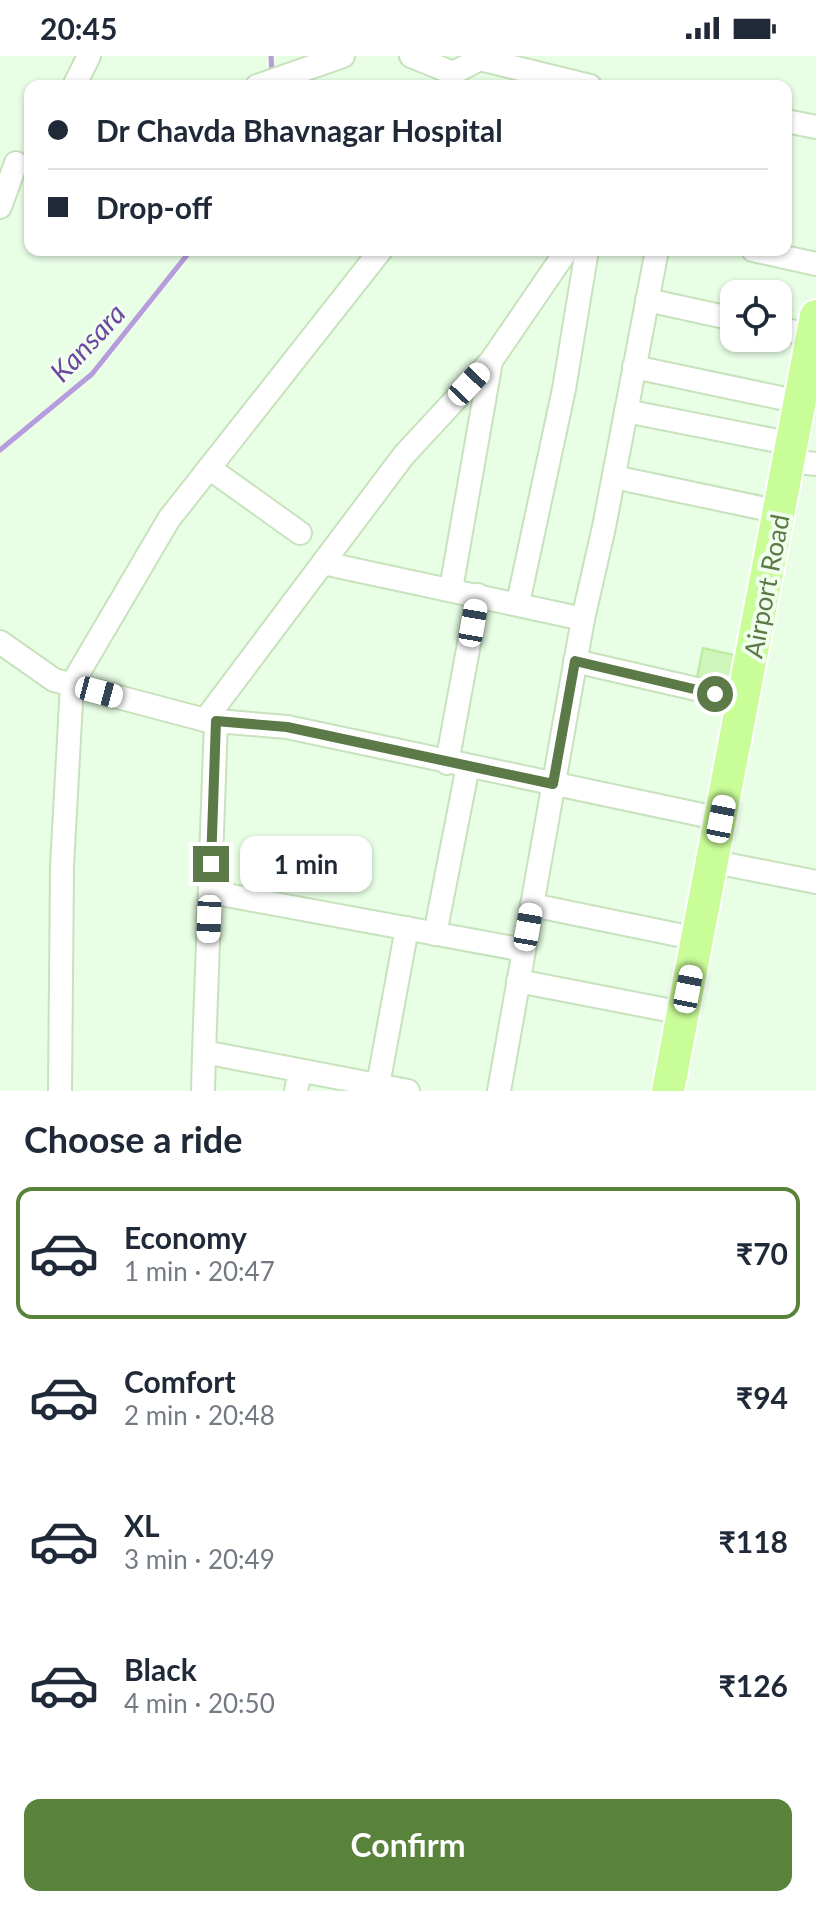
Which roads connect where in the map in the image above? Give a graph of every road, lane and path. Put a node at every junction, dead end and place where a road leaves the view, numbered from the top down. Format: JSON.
{"nodes":[{"id":1,"x":89,"y":56,"type":"edge"},
{"id":2,"x":343,"y":56,"type":"edge"},
{"id":3,"x":411,"y":56,"type":"edge"},
{"id":4,"x":480,"y":57,"type":"edge"},
{"id":5,"x":77,"y":80,"type":"edge"},
{"id":6,"x":274,"y":80,"type":"edge"},
{"id":7,"x":470,"y":80,"type":"edge"},
{"id":8,"x":567,"y":80,"type":"edge"},
{"id":9,"x":792,"y":122,"type":"edge"},
{"id":10,"x":816,"y":127,"type":"edge"},
{"id":11,"x":15,"y":163,"type":"edge"},
{"id":12,"x":0,"y":207,"type":"edge"},
{"id":13,"x":376,"y":256,"type":"edge"},
{"id":14,"x":563,"y":256,"type":"edge"},
{"id":15,"x":586,"y":256,"type":"edge"},
{"id":16,"x":656,"y":256,"type":"edge"},
{"id":17,"x":780,"y":256,"type":"edge"},
{"id":18,"x":816,"y":264,"type":"edge"},
{"id":19,"x":647,"y":300,"type":"junction"},
{"id":20,"x":720,"y":316,"type":"edge"},
{"id":21,"x":814,"y":326,"type":"edge"},
{"id":22,"x":792,"y":327,"type":"edge"},
{"id":23,"x":491,"y":361,"type":"junction"},
{"id":24,"x":634,"y":367,"type":"junction"},
{"id":25,"x":626,"y":411,"type":"junction"},
{"id":26,"x":804,"y":444,"type":"edge"},
{"id":27,"x":209,"y":468,"type":"junction"},
{"id":28,"x":614,"y":477,"type":"junction"},
{"id":29,"x":780,"y":512,"type":"junction"},
{"id":30,"x":300,"y":533,"type":"dead end"},
{"id":31,"x":323,"y":563,"type":"junction"},
{"id":32,"x":451,"y":589,"type":"junction"},
{"id":33,"x":478,"y":595,"type":"junction"},
{"id":34,"x":518,"y":603,"type":"junction"},
{"id":35,"x":583,"y":619,"type":"junction"},
{"id":36,"x":0,"y":642,"type":"edge"},
{"id":37,"x":575,"y":661,"type":"junction"},
{"id":38,"x":72,"y":684,"type":"junction"},
{"id":39,"x":744,"y":700,"type":"junction"},
{"id":40,"x":211,"y":721,"type":"junction"},
{"id":41,"x":458,"y":764,"type":"junction"},
{"id":42,"x":553,"y":784,"type":"junction"},
{"id":43,"x":721,"y":819,"type":"junction"},
{"id":44,"x":730,"y":865,"type":"junction"},
{"id":45,"x":816,"y":882,"type":"edge"},
{"id":46,"x":210,"y":892,"type":"junction"},
{"id":47,"x":532,"y":905,"type":"junction"},
{"id":48,"x":407,"y":928,"type":"junction"},
{"id":49,"x":435,"y":934,"type":"junction"},
{"id":50,"x":698,"y":939,"type":"junction"},
{"id":51,"x":524,"y":950,"type":"junction"},
{"id":52,"x":518,"y":981,"type":"junction"},
{"id":53,"x":683,"y":1013,"type":"junction"},
{"id":54,"x":204,"y":1052,"type":"junction"},
{"id":55,"x":298,"y":1081,"type":"edge"},
{"id":56,"x":372,"y":1087,"type":"edge"},
{"id":57,"x":60,"y":1091,"type":"edge"},
{"id":58,"x":203,"y":1091,"type":"edge"},
{"id":59,"x":408,"y":1091,"type":"edge"},
{"id":60,"x":499,"y":1091,"type":"edge"},
{"id":61,"x":668,"y":1091,"type":"edge"},
{"id":62,"x":685,"y":1091,"type":"edge"}],
"edges":[{"from":1,"to":5,"type":"street"},
{"from":2,"to":6,"type":"street"},
{"from":3,"to":4,"type":"street"},
{"from":4,"to":7,"type":"street"},
{"from":4,"to":8,"type":"street"},
{"from":9,"to":10,"type":"street"},
{"from":11,"to":12,"type":"street"},
{"from":13,"to":27,"type":"street"},
{"from":14,"to":23,"type":"street"},
{"from":15,"to":34,"type":"street"},
{"from":16,"to":19,"type":"street"},
{"from":17,"to":18,"type":"street"},
{"from":19,"to":20,"type":"street"},
{"from":19,"to":24,"type":"street"},
{"from":21,"to":22,"type":"street"},
{"from":21,"to":26,"type":"highway","name":"Airport Road"},
{"from":23,"to":31,"type":"street"},
{"from":23,"to":32,"type":"street"},
{"from":24,"to":25,"type":"street"},
{"from":24,"to":26,"type":"street"},
{"from":25,"to":26,"type":"street"},
{"from":25,"to":28,"type":"street"},
{"from":26,"to":29,"type":"highway","name":"Airport Road"},
{"from":26,"to":44,"type":"highway","name":"Airport Road"},
{"from":27,"to":30,"type":"street"},
{"from":27,"to":38,"type":"street"},
{"from":28,"to":29,"type":"street"},
{"from":28,"to":35,"type":"street"},
{"from":29,"to":39,"type":"highway","name":"Airport Road"},
{"from":31,"to":32,"type":"street"},
{"from":31,"to":40,"type":"street"},
{"from":32,"to":33,"type":"street"},
{"from":33,"to":34,"type":"street"},
{"from":33,"to":41,"type":"street"},
{"from":34,"to":35,"type":"street"},
{"from":35,"to":37,"type":"street"},
{"from":36,"to":38,"type":"street"},
{"from":37,"to":39,"type":"street"},
{"from":37,"to":42,"type":"street"},
{"from":38,"to":40,"type":"street"},
{"from":38,"to":57,"type":"street"},
{"from":39,"to":43,"type":"highway","name":"Airport Road"},
{"from":40,"to":41,"type":"street"},
{"from":40,"to":46,"type":"street"},
{"from":41,"to":42,"type":"street"},
{"from":41,"to":49,"type":"street"},
{"from":42,"to":43,"type":"street"},
{"from":42,"to":47,"type":"street"},
{"from":43,"to":50,"type":"highway","name":"Airport Road"},
{"from":44,"to":45,"type":"street"},
{"from":44,"to":62,"type":"highway","name":"Airport Road"},
{"from":46,"to":48,"type":"street"},
{"from":46,"to":54,"type":"street"},
{"from":47,"to":50,"type":"street"},
{"from":47,"to":51,"type":"street"},
{"from":48,"to":49,"type":"street"},
{"from":48,"to":56,"type":"street"},
{"from":49,"to":51,"type":"street"},
{"from":50,"to":53,"type":"highway","name":"Airport Road"},
{"from":51,"to":52,"type":"street"},
{"from":52,"to":53,"type":"street"},
{"from":52,"to":60,"type":"street"},
{"from":53,"to":61,"type":"highway","name":"Airport Road"},
{"from":54,"to":55,"type":"street"},
{"from":54,"to":58,"type":"street"},
{"from":55,"to":56,"type":"street"},
{"from":56,"to":59,"type":"street"}]}
